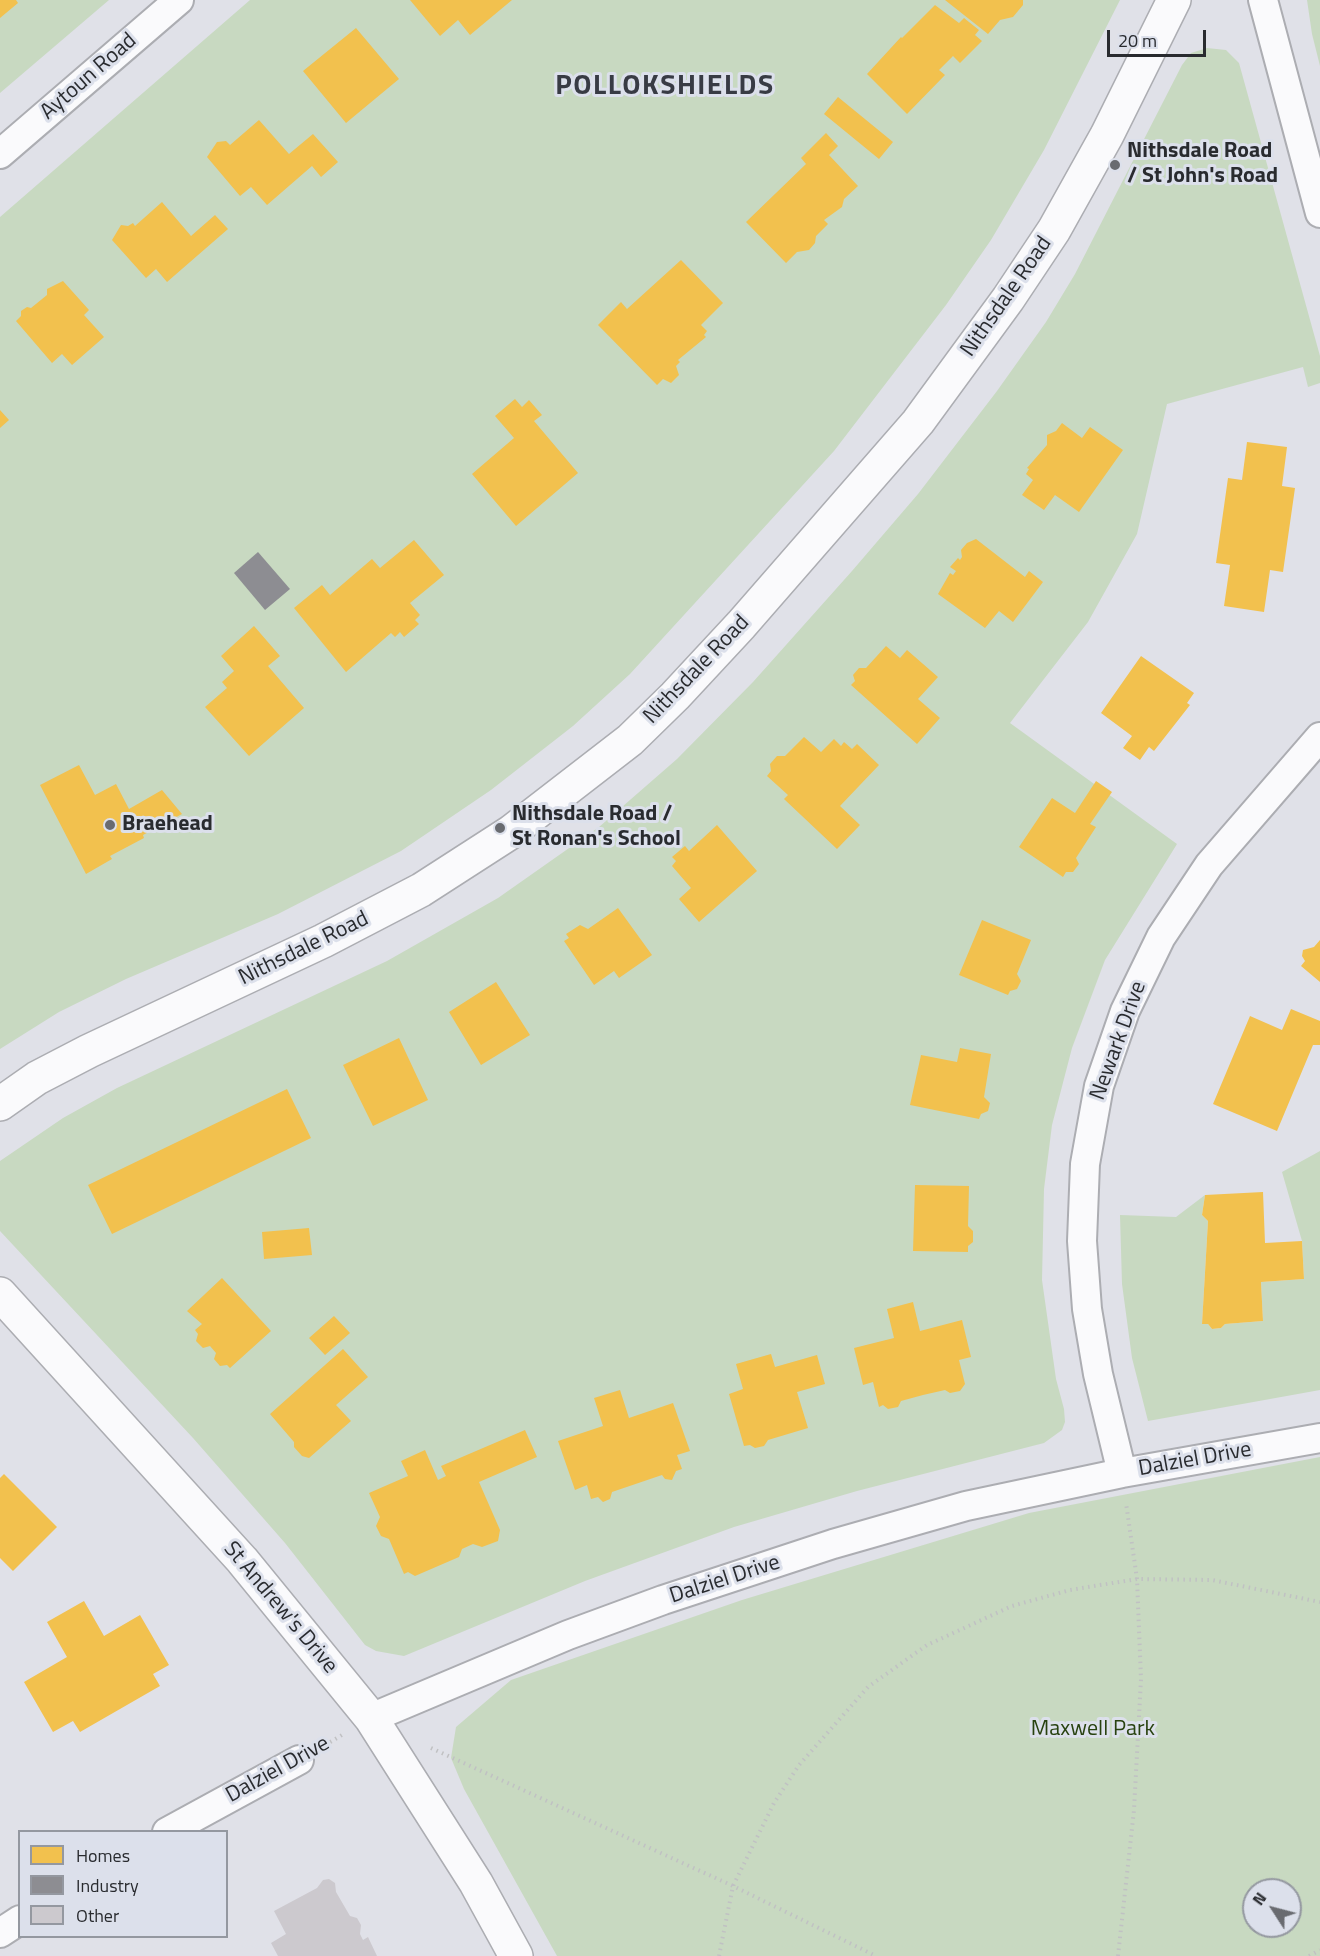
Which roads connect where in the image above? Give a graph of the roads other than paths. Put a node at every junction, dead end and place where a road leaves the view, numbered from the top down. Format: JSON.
{"nodes":[{"id":1,"x":179,"y":0,"type":"edge"},
{"id":2,"x":1174,"y":0,"type":"edge"},
{"id":3,"x":1263,"y":0,"type":"edge"},
{"id":4,"x":0,"y":154,"type":"edge"},
{"id":5,"x":1320,"y":213,"type":"edge"},
{"id":6,"x":1320,"y":737,"type":"edge"},
{"id":7,"x":0,"y":1104,"type":"edge"},
{"id":8,"x":0,"y":1294,"type":"edge"},
{"id":9,"x":1320,"y":1438,"type":"edge"},
{"id":10,"x":1122,"y":1473,"type":"junction"},
{"id":11,"x":371,"y":1718,"type":"junction"},
{"id":12,"x":299,"y":1760,"type":"road end"},
{"id":13,"x":171,"y":1830,"type":"edge"},
{"id":14,"x":18,"y":1921,"type":"edge"},
{"id":15,"x":0,"y":1933,"type":"edge"},
{"id":16,"x":516,"y":1956,"type":"edge"}],
"edges":[{"from":1,"to":4,"type":"street","name":"Aytoun Road"},
{"from":2,"to":7,"type":"street","name":"Nithsdale Road"},
{"from":3,"to":5,"type":"street"},
{"from":6,"to":10,"type":"street","name":"Newark Drive"},
{"from":8,"to":11,"type":"street","name":"St Andrew's Drive"},
{"from":9,"to":10,"type":"street","name":"Dalziel Drive"},
{"from":10,"to":11,"type":"street","name":"Dalziel Drive"},
{"from":11,"to":16,"type":"street","name":"St Andrew's Drive"},
{"from":12,"to":13,"type":"street","name":"Dalziel Drive"},
{"from":14,"to":15,"type":"street"}]}
